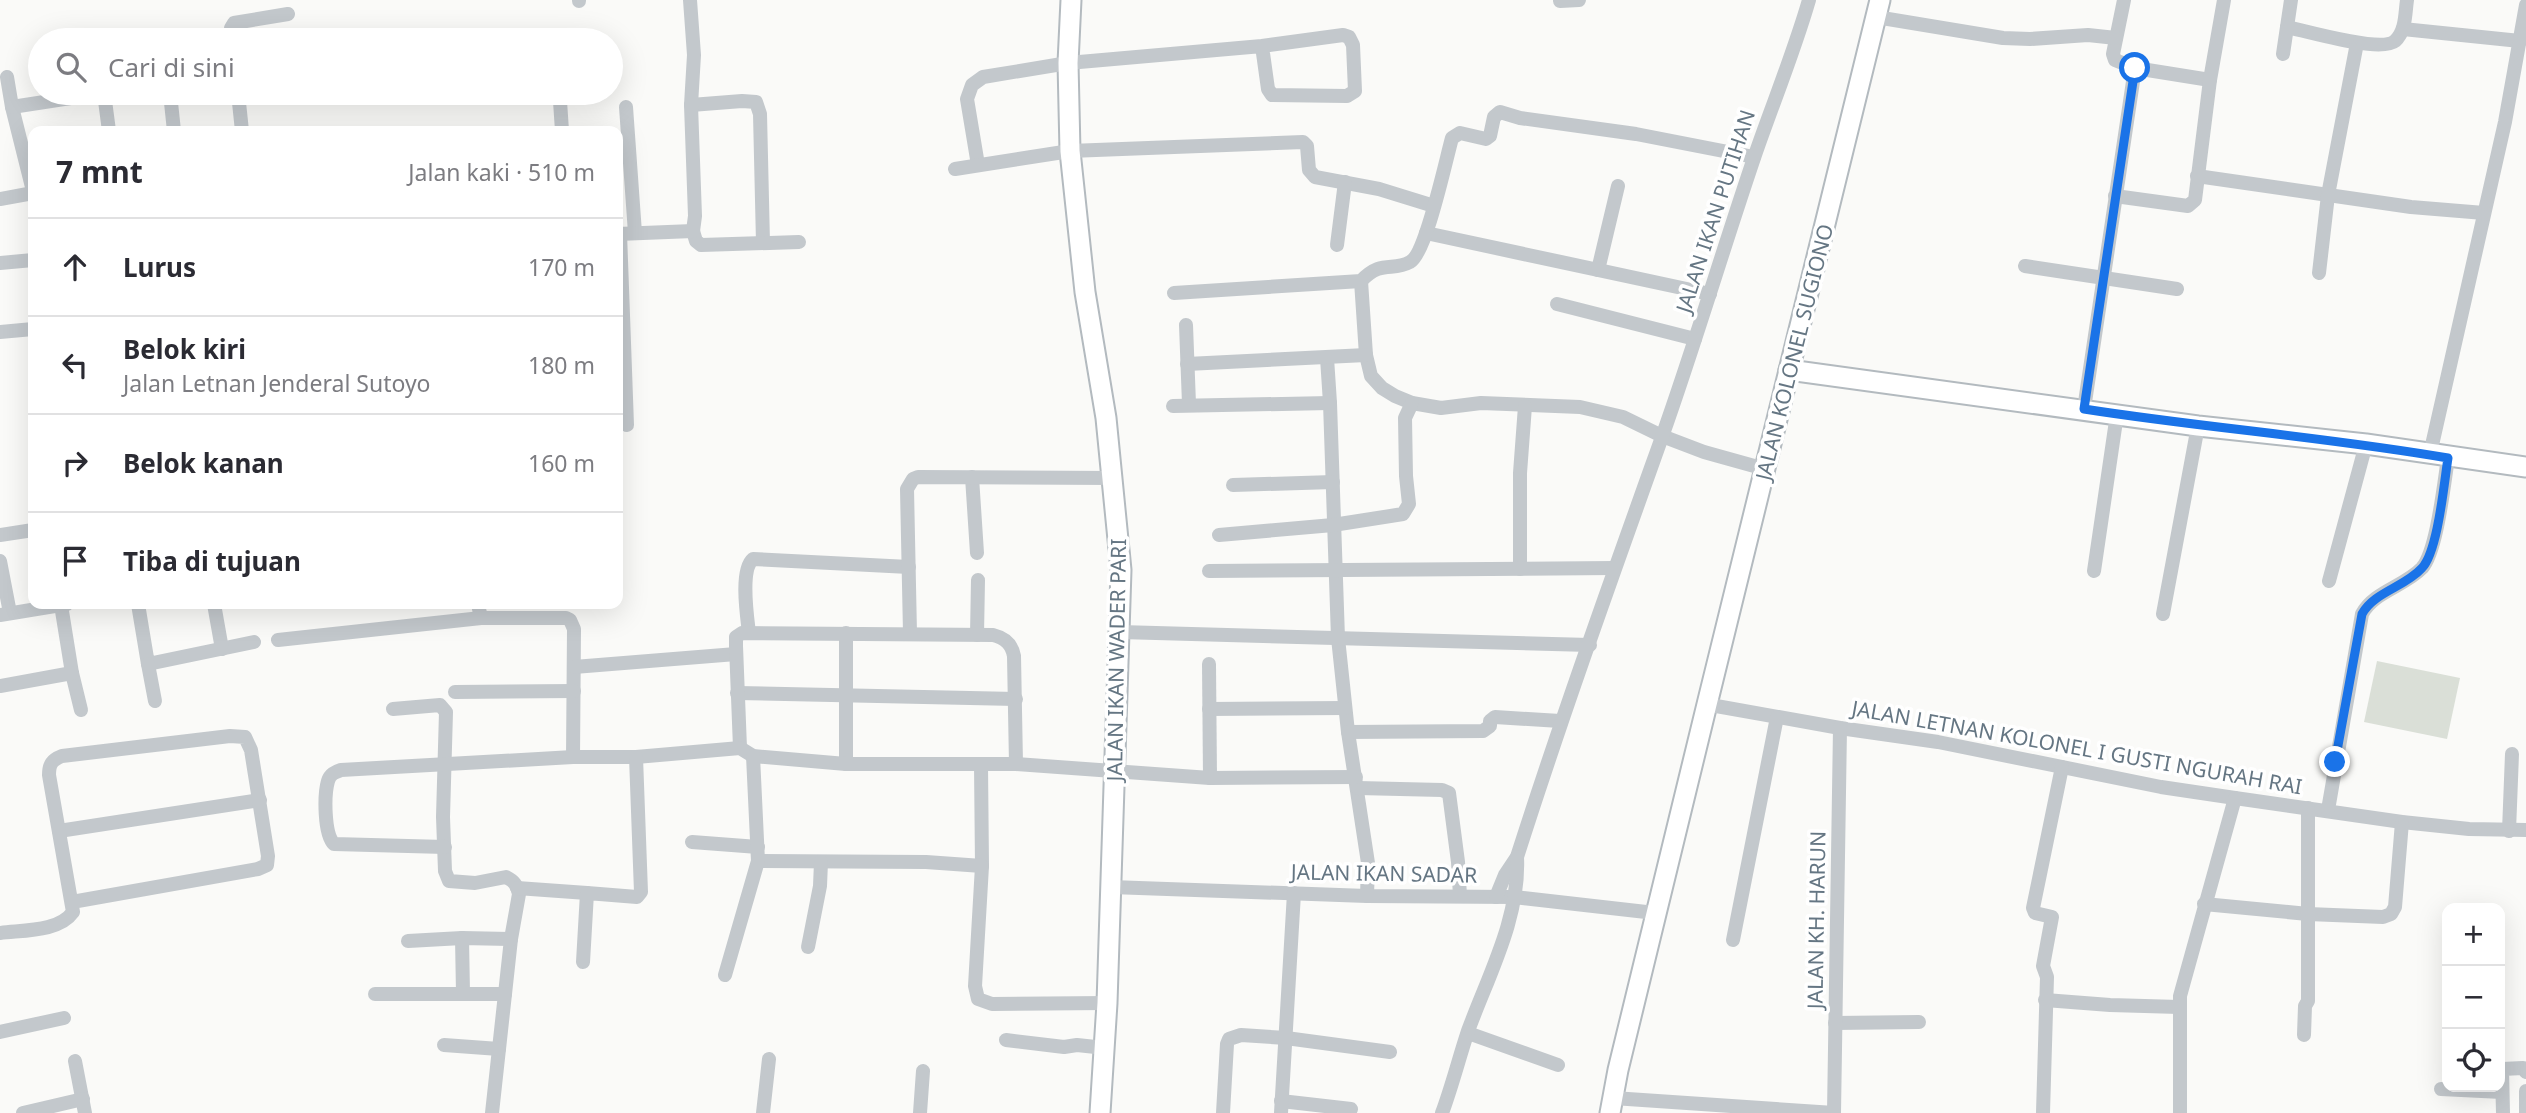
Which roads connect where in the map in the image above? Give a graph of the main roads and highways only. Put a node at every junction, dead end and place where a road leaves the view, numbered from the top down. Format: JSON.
{"nodes":[{"id":1,"x":1071,"y":0,"type":"edge"},
{"id":2,"x":1878,"y":9,"type":"edge"},
{"id":3,"x":1789,"y":370,"type":"junction"},
{"id":4,"x":2526,"y":467,"type":"edge"},
{"id":5,"x":1611,"y":1105,"type":"edge"},
{"id":6,"x":1100,"y":1113,"type":"edge"}],
"edges":[{"from":1,"to":6,"type":"main road","name":"JALAN IKAN WADER PARI"},
{"from":2,"to":3,"type":"main road","name":"JALAN KOLONEL SUGIONO"},
{"from":3,"to":4,"type":"main road"},
{"from":3,"to":5,"type":"main road","name":"JALAN KOLONEL SUGIONO"}]}
